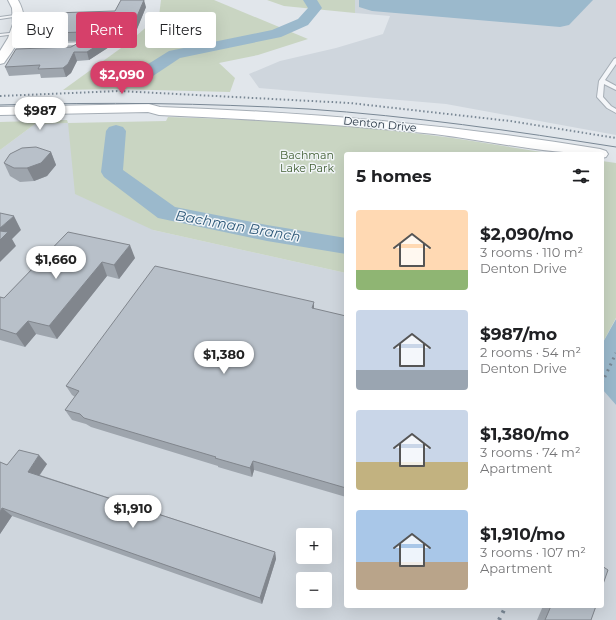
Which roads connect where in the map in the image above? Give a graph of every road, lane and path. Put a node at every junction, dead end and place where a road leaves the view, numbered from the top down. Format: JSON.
{"nodes":[{"id":1,"x":13,"y":0,"type":"edge"},
{"id":2,"x":19,"y":12,"type":"edge"},
{"id":3,"x":12,"y":16,"type":"edge"},
{"id":4,"x":0,"y":18,"type":"edge"},
{"id":5,"x":12,"y":34,"type":"edge"},
{"id":6,"x":0,"y":35,"type":"edge"},
{"id":7,"x":12,"y":41,"type":"edge"},
{"id":8,"x":77,"y":52,"type":"edge"},
{"id":9,"x":6,"y":54,"type":"edge"},
{"id":10,"x":616,"y":60,"type":"edge"},
{"id":11,"x":602,"y":81,"type":"junction"},
{"id":12,"x":616,"y":88,"type":"edge"},
{"id":13,"x":0,"y":111,"type":"edge"},
{"id":14,"x":616,"y":112,"type":"edge"},
{"id":15,"x":80,"y":113,"type":"junction"},
{"id":16,"x":0,"y":119,"type":"edge"},
{"id":17,"x":589,"y":152,"type":"edge"},
{"id":18,"x":604,"y":155,"type":"edge"},
{"id":19,"x":616,"y":157,"type":"edge"}],
"edges":[{"from":1,"to":2,"type":"main road"},
{"from":3,"to":4,"type":"lane"},
{"from":5,"to":6,"type":"lane"},
{"from":7,"to":9,"type":"main road"},
{"from":8,"to":9,"type":"lane"},
{"from":10,"to":11,"type":"lane"},
{"from":11,"to":12,"type":"lane"},
{"from":11,"to":14,"type":"lane"},
{"from":13,"to":15,"type":"main road","name":"Denton Drive"},
{"from":15,"to":16,"type":"main road","name":"Denton Drive"},
{"from":15,"to":17,"type":"main road","name":"Denton Drive"},
{"from":18,"to":19,"type":"main road","name":"Denton Drive"}]}
